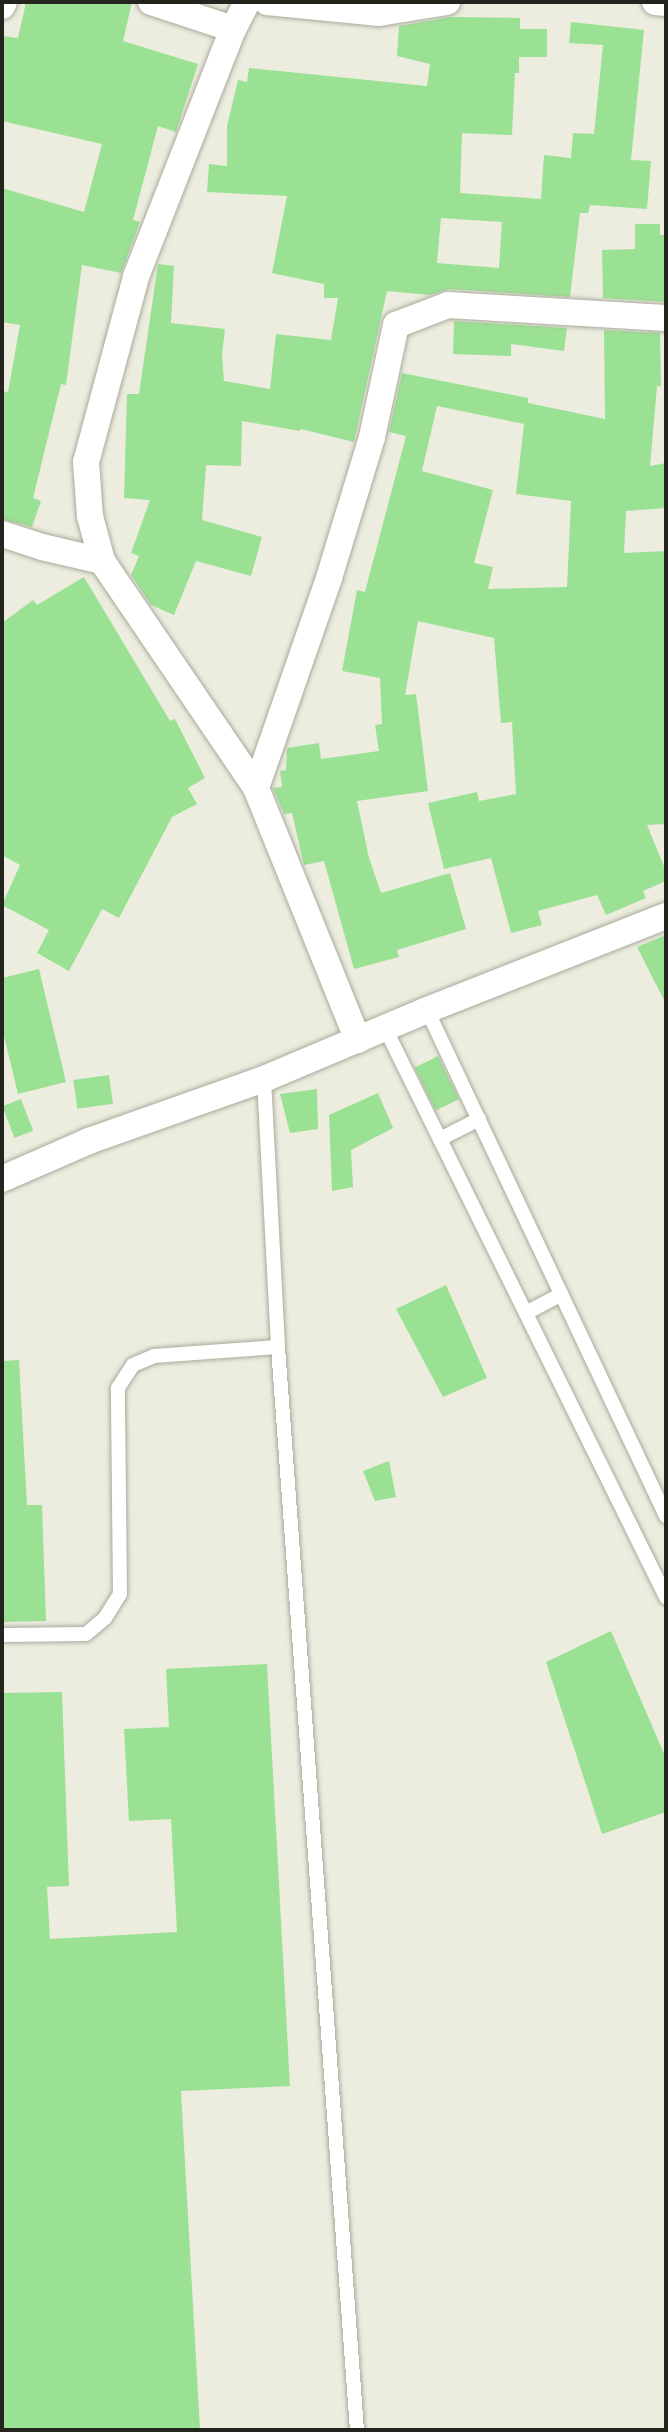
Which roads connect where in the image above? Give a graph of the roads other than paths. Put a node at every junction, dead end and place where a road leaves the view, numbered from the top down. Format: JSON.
{"nodes":[{"id":1,"x":151,"y":2,"type":"edge"},
{"id":2,"x":247,"y":2,"type":"edge"},
{"id":3,"x":267,"y":2,"type":"edge"},
{"id":4,"x":447,"y":2,"type":"edge"},
{"id":5,"x":655,"y":2,"type":"edge"},
{"id":6,"x":666,"y":3,"type":"edge"},
{"id":7,"x":233,"y":29,"type":"junction"},
{"id":8,"x":666,"y":318,"type":"edge"},
{"id":9,"x":2,"y":534,"type":"edge"},
{"id":10,"x":102,"y":561,"type":"junction"},
{"id":11,"x":256,"y":788,"type":"junction"},
{"id":12,"x":666,"y":916,"type":"edge"},
{"id":13,"x":427,"y":1010,"type":"junction"},
{"id":14,"x":385,"y":1028,"type":"junction"},
{"id":15,"x":358,"y":1040,"type":"junction"},
{"id":16,"x":264,"y":1079,"type":"junction"},
{"id":17,"x":479,"y":1119,"type":"junction"},
{"id":18,"x":440,"y":1139,"type":"junction"},
{"id":19,"x":2,"y":1179,"type":"edge"},
{"id":20,"x":561,"y":1294,"type":"junction"},
{"id":21,"x":526,"y":1313,"type":"junction"},
{"id":22,"x":278,"y":1347,"type":"junction"},
{"id":23,"x":666,"y":1516,"type":"edge"},
{"id":24,"x":662,"y":1577,"type":"edge"},
{"id":25,"x":666,"y":1597,"type":"edge"},
{"id":26,"x":2,"y":1635,"type":"edge"},
{"id":27,"x":357,"y":2430,"type":"edge"}],
"edges":[{"from":1,"to":7,"type":"street"},
{"from":2,"to":7,"type":"street"},
{"from":3,"to":4,"type":"street"},
{"from":5,"to":6,"type":"street"},
{"from":7,"to":10,"type":"street"},
{"from":8,"to":11,"type":"street"},
{"from":9,"to":10,"type":"street"},
{"from":10,"to":11,"type":"street"},
{"from":11,"to":15,"type":"street"},
{"from":12,"to":13,"type":"street"},
{"from":13,"to":14,"type":"street"},
{"from":13,"to":17,"type":"lane"},
{"from":14,"to":15,"type":"street"},
{"from":14,"to":18,"type":"lane"},
{"from":15,"to":16,"type":"street"},
{"from":16,"to":19,"type":"street"},
{"from":16,"to":22,"type":"lane"},
{"from":17,"to":18,"type":"lane"},
{"from":17,"to":20,"type":"lane"},
{"from":18,"to":21,"type":"lane"},
{"from":20,"to":21,"type":"lane"},
{"from":20,"to":23,"type":"lane"},
{"from":21,"to":24,"type":"lane"},
{"from":22,"to":26,"type":"lane"},
{"from":22,"to":27,"type":"lane"},
{"from":24,"to":25,"type":"lane"}]}
